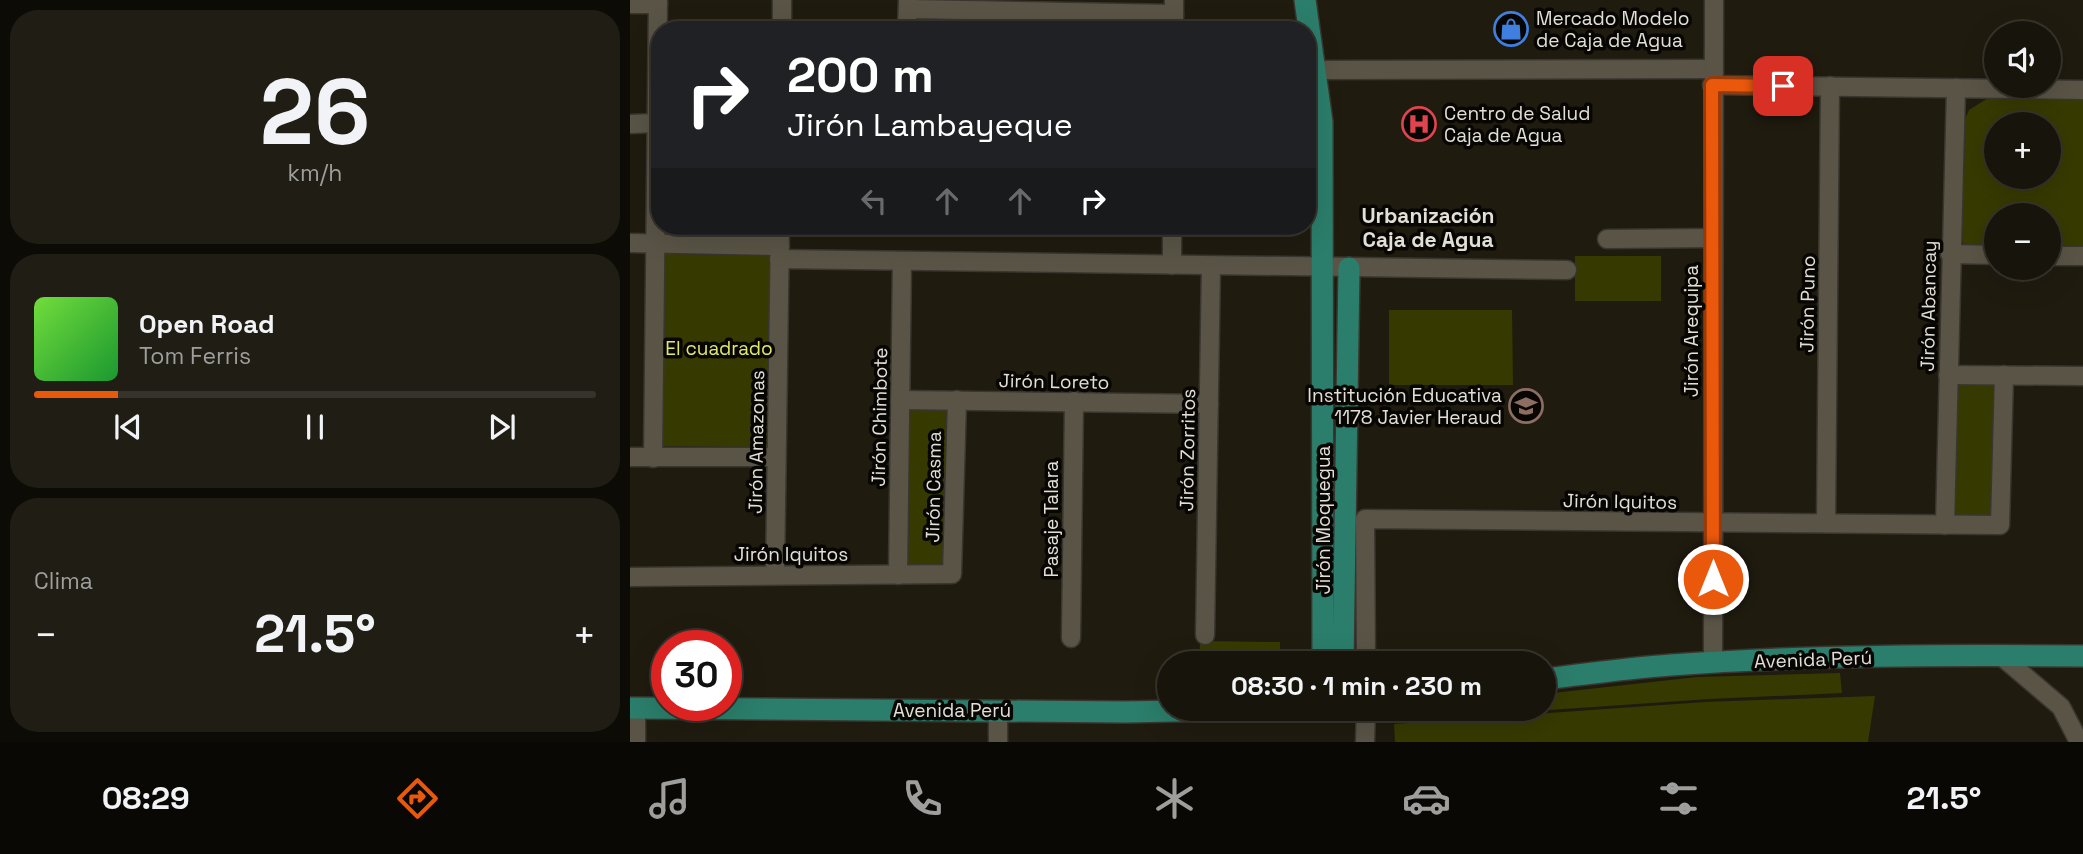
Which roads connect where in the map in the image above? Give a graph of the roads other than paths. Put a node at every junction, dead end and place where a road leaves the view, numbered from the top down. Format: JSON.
{"nodes":[{"id":1,"x":782,"y":0,"type":"edge"},
{"id":2,"x":1305,"y":0,"type":"edge"},
{"id":3,"x":1713,"y":0,"type":"edge"},
{"id":4,"x":658,"y":2,"type":"edge"},
{"id":5,"x":630,"y":4,"type":"edge"},
{"id":6,"x":908,"y":4,"type":"edge"},
{"id":7,"x":1174,"y":15,"type":"edge"},
{"id":8,"x":658,"y":21,"type":"edge"},
{"id":9,"x":782,"y":21,"type":"edge"},
{"id":10,"x":1308,"y":21,"type":"edge"},
{"id":11,"x":1316,"y":70,"type":"edge"},
{"id":12,"x":1712,"y":77,"type":"junction"},
{"id":13,"x":1316,"y":83,"type":"edge"},
{"id":14,"x":1830,"y":86,"type":"junction"},
{"id":15,"x":1956,"y":88,"type":"junction"},
{"id":16,"x":2083,"y":90,"type":"edge"},
{"id":17,"x":630,"y":124,"type":"edge"},
{"id":18,"x":651,"y":124,"type":"edge"},
{"id":19,"x":654,"y":235,"type":"edge"},
{"id":20,"x":780,"y":235,"type":"edge"},
{"id":21,"x":1172,"y":235,"type":"edge"},
{"id":22,"x":1712,"y":237,"type":"junction"},
{"id":23,"x":1607,"y":239,"type":"dead end"},
{"id":24,"x":630,"y":243,"type":"edge"},
{"id":25,"x":654,"y":243,"type":"junction"},
{"id":26,"x":780,"y":252,"type":"junction"},
{"id":27,"x":1950,"y":254,"type":"junction"},
{"id":28,"x":1984,"y":255,"type":"edge"},
{"id":29,"x":2061,"y":256,"type":"edge"},
{"id":30,"x":2083,"y":256,"type":"edge"},
{"id":31,"x":902,"y":261,"type":"junction"},
{"id":32,"x":1172,"y":265,"type":"junction"},
{"id":33,"x":1212,"y":266,"type":"junction"},
{"id":34,"x":1323,"y":267,"type":"junction"},
{"id":35,"x":1349,"y":268,"type":"junction"},
{"id":36,"x":1567,"y":270,"type":"dead end"},
{"id":37,"x":1948,"y":374,"type":"junction"},
{"id":38,"x":2004,"y":375,"type":"junction"},
{"id":39,"x":2083,"y":376,"type":"edge"},
{"id":40,"x":900,"y":400,"type":"junction"},
{"id":41,"x":957,"y":400,"type":"junction"},
{"id":42,"x":1073,"y":401,"type":"junction"},
{"id":43,"x":1209,"y":404,"type":"junction"},
{"id":44,"x":630,"y":457,"type":"edge"},
{"id":45,"x":776,"y":457,"type":"junction"},
{"id":46,"x":653,"y":458,"type":"junction"},
{"id":47,"x":1713,"y":523,"type":"junction"},
{"id":48,"x":1826,"y":523,"type":"junction"},
{"id":49,"x":1945,"y":525,"type":"junction"},
{"id":50,"x":952,"y":574,"type":"joint"},
{"id":51,"x":775,"y":575,"type":"junction"},
{"id":52,"x":898,"y":575,"type":"junction"},
{"id":53,"x":630,"y":577,"type":"edge"},
{"id":54,"x":1205,"y":635,"type":"dead end"},
{"id":55,"x":1072,"y":638,"type":"dead end"},
{"id":56,"x":1322,"y":651,"type":"edge"},
{"id":57,"x":1343,"y":651,"type":"edge"},
{"id":58,"x":1366,"y":651,"type":"edge"},
{"id":59,"x":2000,"y":655,"type":"junction"},
{"id":60,"x":2083,"y":656,"type":"edge"},
{"id":61,"x":1713,"y":662,"type":"junction"},
{"id":62,"x":1556,"y":678,"type":"edge"},
{"id":63,"x":633,"y":708,"type":"edge"},
{"id":64,"x":998,"y":710,"type":"junction"},
{"id":65,"x":1157,"y":711,"type":"edge"},
{"id":66,"x":1366,"y":721,"type":"edge"},
{"id":67,"x":636,"y":742,"type":"edge"},
{"id":68,"x":998,"y":742,"type":"edge"},
{"id":69,"x":1365,"y":742,"type":"edge"},
{"id":70,"x":2079,"y":742,"type":"edge"}],
"edges":[{"from":1,"to":9,"type":"street"},
{"from":2,"to":10,"type":"main road","name":"Jirón Moquegua"},
{"from":3,"to":12,"type":"street","name":"Jirón Arequipa"},
{"from":4,"to":5,"type":"street"},
{"from":4,"to":8,"type":"street"},
{"from":6,"to":7,"type":"street"},
{"from":11,"to":12,"type":"street"},
{"from":12,"to":14,"type":"street"},
{"from":12,"to":22,"type":"street","name":"Jirón Arequipa"},
{"from":13,"to":34,"type":"main road","name":"Jirón Moquegua"},
{"from":14,"to":15,"type":"street"},
{"from":14,"to":48,"type":"street","name":"Jirón Puno"},
{"from":15,"to":16,"type":"street"},
{"from":15,"to":27,"type":"street","name":"Jirón Abancay"},
{"from":17,"to":18,"type":"street"},
{"from":19,"to":25,"type":"street"},
{"from":20,"to":26,"type":"street","name":"Jirón Amazonas"},
{"from":21,"to":32,"type":"street"},
{"from":22,"to":23,"type":"street"},
{"from":22,"to":47,"type":"street","name":"Jirón Arequipa"},
{"from":24,"to":25,"type":"street"},
{"from":25,"to":26,"type":"street"},
{"from":25,"to":46,"type":"street"},
{"from":26,"to":31,"type":"street"},
{"from":26,"to":45,"type":"street","name":"Jirón Amazonas"},
{"from":27,"to":28,"type":"street"},
{"from":27,"to":37,"type":"street","name":"Jirón Abancay"},
{"from":29,"to":30,"type":"street"},
{"from":31,"to":32,"type":"street"},
{"from":31,"to":40,"type":"street","name":"Jirón Chimbote"},
{"from":32,"to":33,"type":"street"},
{"from":33,"to":34,"type":"street"},
{"from":33,"to":43,"type":"street","name":"Jirón Zorritos"},
{"from":34,"to":35,"type":"street"},
{"from":34,"to":56,"type":"main road","name":"Jirón Moquegua"},
{"from":35,"to":36,"type":"street"},
{"from":35,"to":57,"type":"main road","name":"Jirón Moquegua"},
{"from":37,"to":38,"type":"street"},
{"from":37,"to":49,"type":"street","name":"Jirón Abancay"},
{"from":38,"to":39,"type":"street"},
{"from":38,"to":49,"type":"street","name":"Jirón Iquitos"},
{"from":40,"to":41,"type":"street","name":"Jirón Loreto"},
{"from":40,"to":52,"type":"street","name":"Jirón Chimbote"},
{"from":41,"to":42,"type":"street","name":"Jirón Loreto"},
{"from":41,"to":50,"type":"street","name":"Jirón Casma"},
{"from":42,"to":43,"type":"street","name":"Jirón Loreto"},
{"from":42,"to":55,"type":"street","name":"Pasaje Talara"},
{"from":43,"to":54,"type":"street","name":"Jirón Zorritos"},
{"from":44,"to":46,"type":"street"},
{"from":45,"to":46,"type":"street"},
{"from":45,"to":51,"type":"street","name":"Jirón Amazonas"},
{"from":47,"to":48,"type":"street","name":"Jirón Iquitos"},
{"from":47,"to":58,"type":"street","name":"Jirón Iquitos"},
{"from":47,"to":61,"type":"street","name":"Jirón Arequipa"},
{"from":48,"to":49,"type":"street","name":"Jirón Iquitos"},
{"from":50,"to":52,"type":"street","name":"Jirón Iquitos"},
{"from":51,"to":52,"type":"street","name":"Jirón Iquitos"},
{"from":51,"to":53,"type":"street","name":"Jirón Iquitos"},
{"from":59,"to":60,"type":"main road","name":"Avenida Perú"},
{"from":59,"to":61,"type":"main road","name":"Avenida Perú"},
{"from":59,"to":70,"type":"street"},
{"from":61,"to":62,"type":"main road","name":"Avenida Perú"},
{"from":63,"to":64,"type":"main road","name":"Avenida Perú"},
{"from":63,"to":67,"type":"street"},
{"from":64,"to":65,"type":"main road","name":"Avenida Perú"},
{"from":64,"to":68,"type":"street"},
{"from":66,"to":69,"type":"street"}]}
